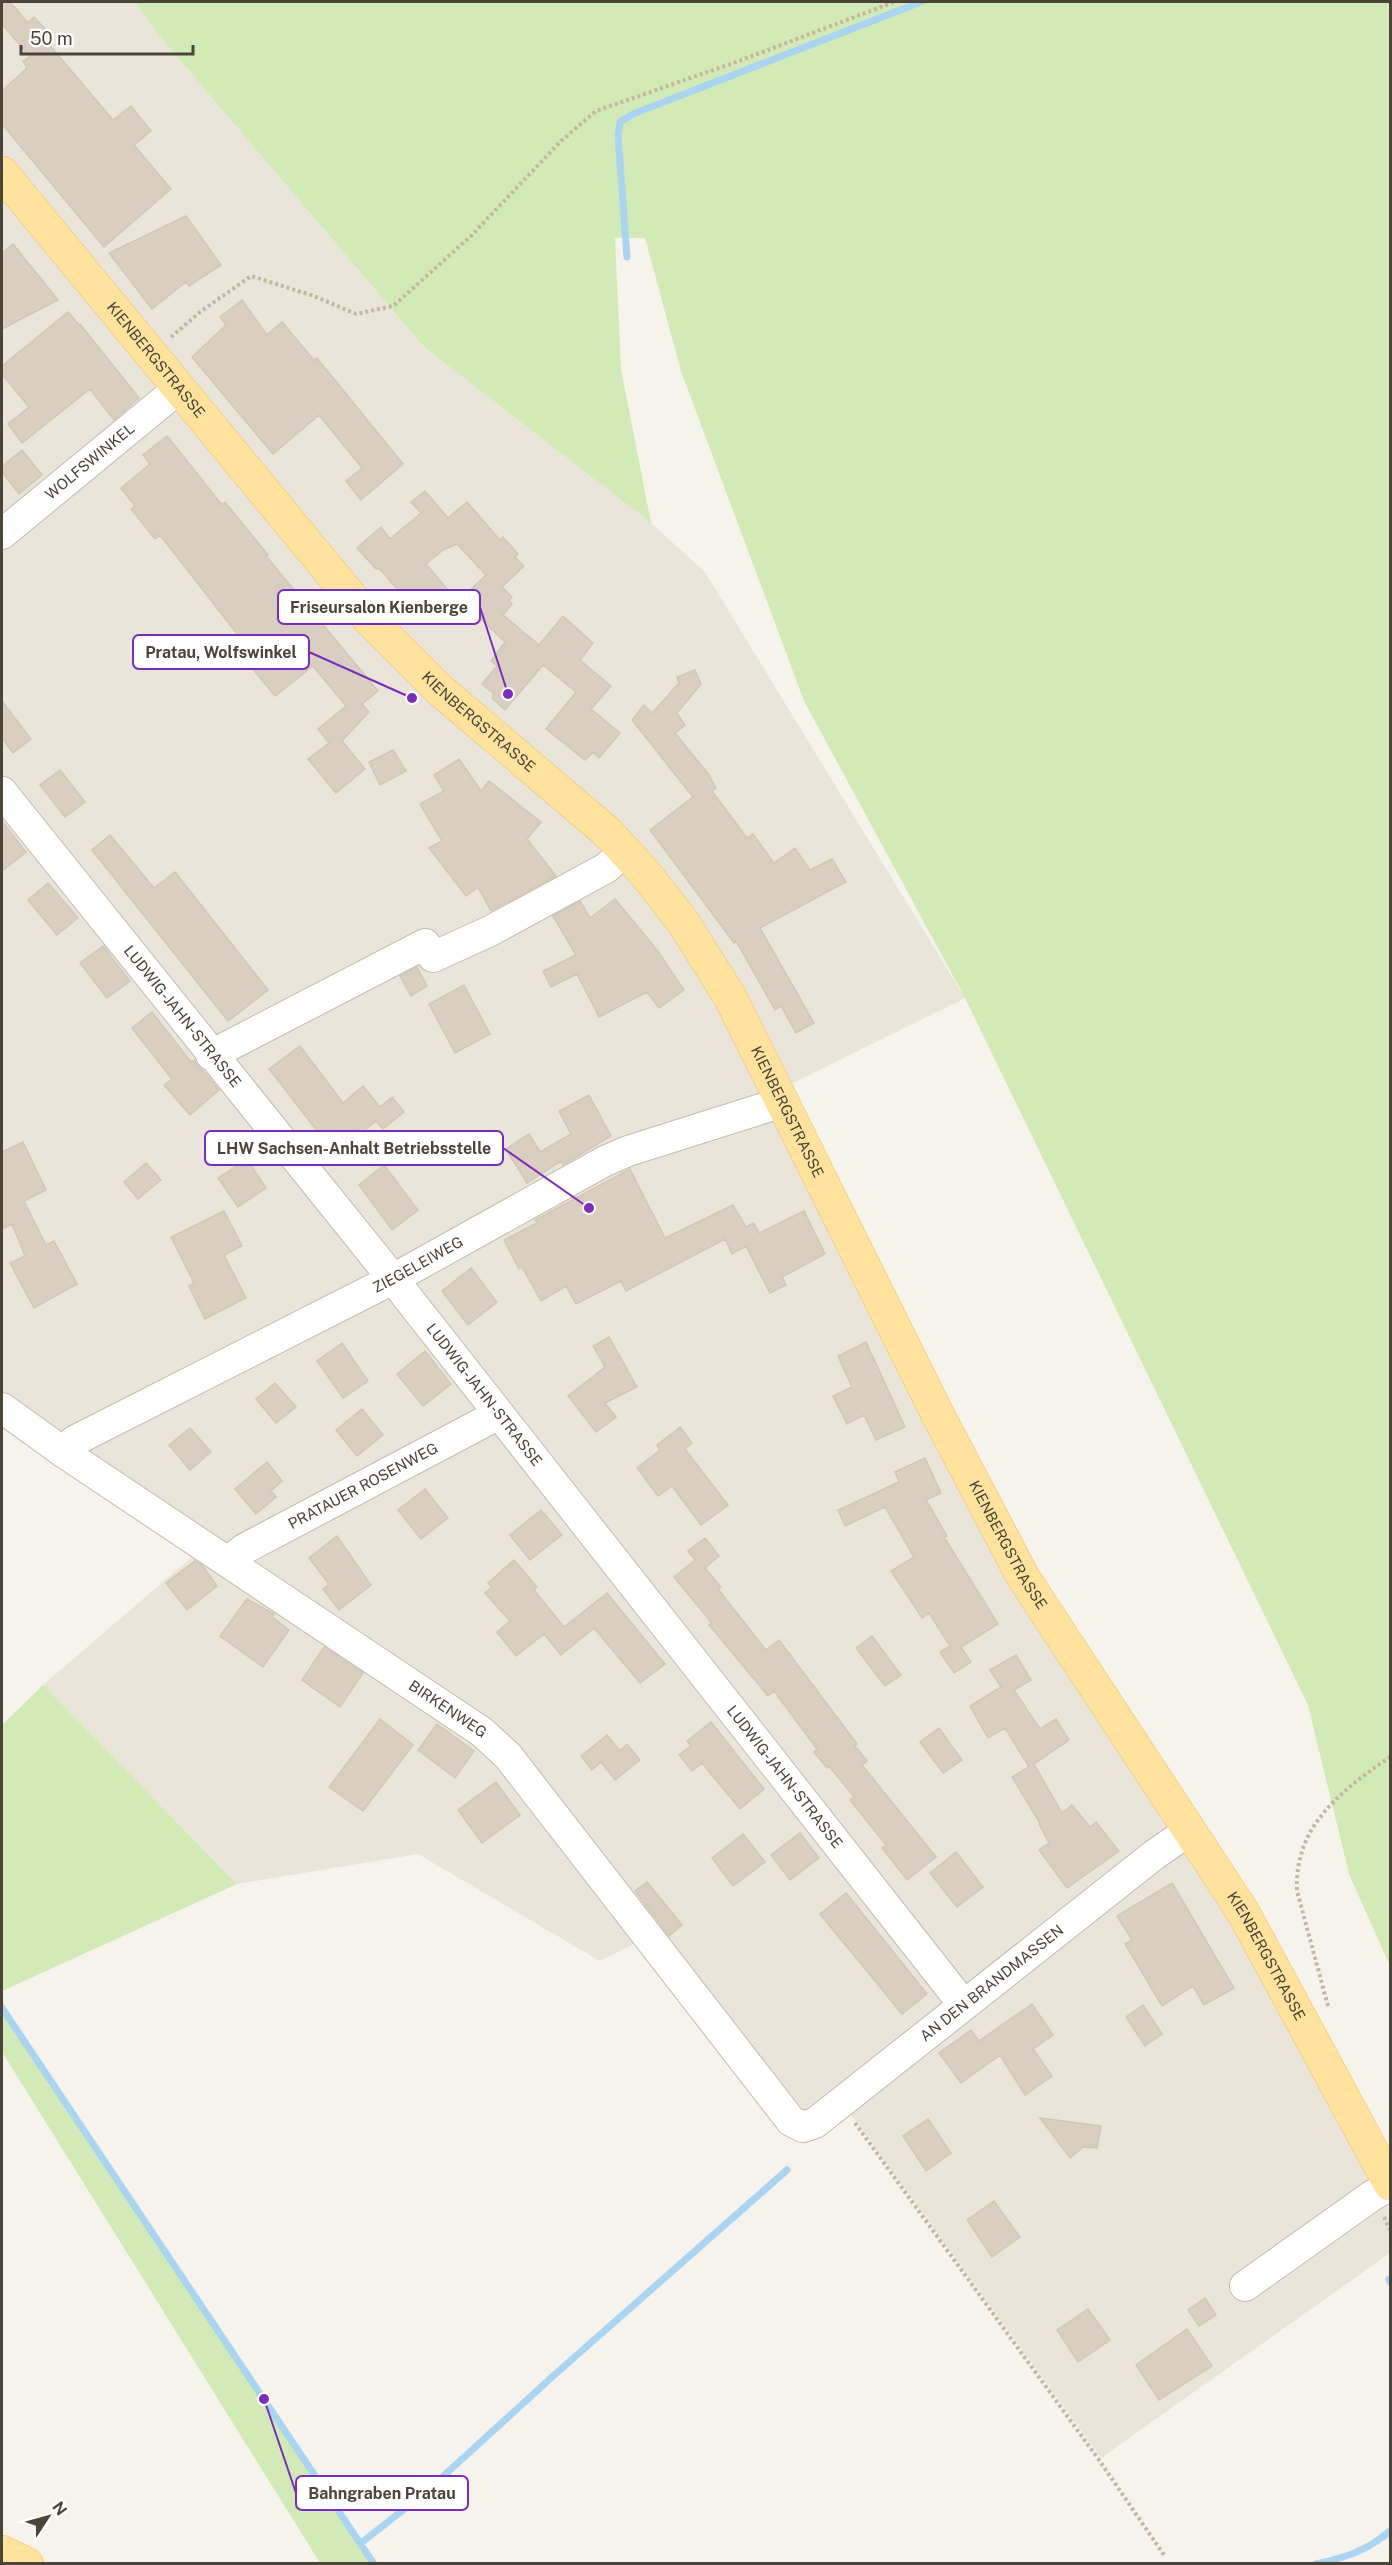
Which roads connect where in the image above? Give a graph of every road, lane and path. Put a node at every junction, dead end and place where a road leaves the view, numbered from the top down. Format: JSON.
{"nodes":[{"id":1,"x":894,"y":2,"type":"edge"},
{"id":2,"x":2,"y":173,"type":"edge"},
{"id":3,"x":150,"y":355,"type":"junction"},
{"id":4,"x":178,"y":389,"type":"junction"},
{"id":5,"x":2,"y":534,"type":"edge"},
{"id":6,"x":2,"y":792,"type":"edge"},
{"id":7,"x":625,"y":851,"type":"junction"},
{"id":8,"x":211,"y":1055,"type":"junction"},
{"id":9,"x":783,"y":1102,"type":"junction"},
{"id":10,"x":393,"y":1279,"type":"junction"},
{"id":11,"x":2,"y":1408,"type":"edge"},
{"id":12,"x":499,"y":1414,"type":"junction"},
{"id":13,"x":63,"y":1452,"type":"junction"},
{"id":14,"x":229,"y":1561,"type":"junction"},
{"id":15,"x":1390,"y":1757,"type":"edge"},
{"id":16,"x":1190,"y":1830,"type":"junction"},
{"id":17,"x":963,"y":2004,"type":"junction"},
{"id":18,"x":1329,"y":2012,"type":"dead end"},
{"id":19,"x":841,"y":2103,"type":"junction"},
{"id":20,"x":791,"y":2121,"type":"joint"},
{"id":21,"x":1390,"y":2185,"type":"edge"},
{"id":22,"x":1245,"y":2286,"type":"dead end"},
{"id":23,"x":2,"y":2552,"type":"edge"},
{"id":24,"x":1164,"y":2555,"type":"dead end"},
{"id":25,"x":27,"y":2564,"type":"edge"}],
"edges":[{"from":1,"to":3,"type":"path"},
{"from":2,"to":3,"type":"main road","name":"KIENBERGSTRASSE"},
{"from":3,"to":4,"type":"main road","name":"KIENBERGSTRASSE"},
{"from":4,"to":5,"type":"street","name":"WOLFSWINKEL"},
{"from":4,"to":7,"type":"main road","name":"KIENBERGSTRASSE"},
{"from":6,"to":8,"type":"street","name":"LUDWIG-JAHN-STRASSE"},
{"from":7,"to":8,"type":"street"},
{"from":7,"to":9,"type":"main road","name":"KIENBERGSTRASSE"},
{"from":8,"to":10,"type":"street","name":"LUDWIG-JAHN-STRASSE"},
{"from":9,"to":10,"type":"street","name":"ZIEGELEIWEG"},
{"from":9,"to":16,"type":"main road","name":"KIENBERGSTRASSE"},
{"from":10,"to":12,"type":"street","name":"LUDWIG-JAHN-STRASSE"},
{"from":10,"to":13,"type":"street","name":"ZIEGELEIWEG"},
{"from":11,"to":13,"type":"street","name":"BIRKENWEG"},
{"from":12,"to":14,"type":"street","name":"PRATAUER ROSENWEG"},
{"from":12,"to":17,"type":"street","name":"LUDWIG-JAHN-STRASSE"},
{"from":13,"to":14,"type":"street","name":"BIRKENWEG"},
{"from":14,"to":20,"type":"street","name":"BIRKENWEG"},
{"from":15,"to":18,"type":"path"},
{"from":16,"to":17,"type":"street","name":"AN DEN BRANDMASSEN"},
{"from":16,"to":21,"type":"main road","name":"KIENBERGSTRASSE"},
{"from":17,"to":19,"type":"street","name":"AN DEN BRANDMASSEN"},
{"from":19,"to":20,"type":"street","name":"AN DEN BRANDMASSEN"},
{"from":19,"to":24,"type":"path"},
{"from":21,"to":22,"type":"street"},
{"from":23,"to":25,"type":"main road"}]}
